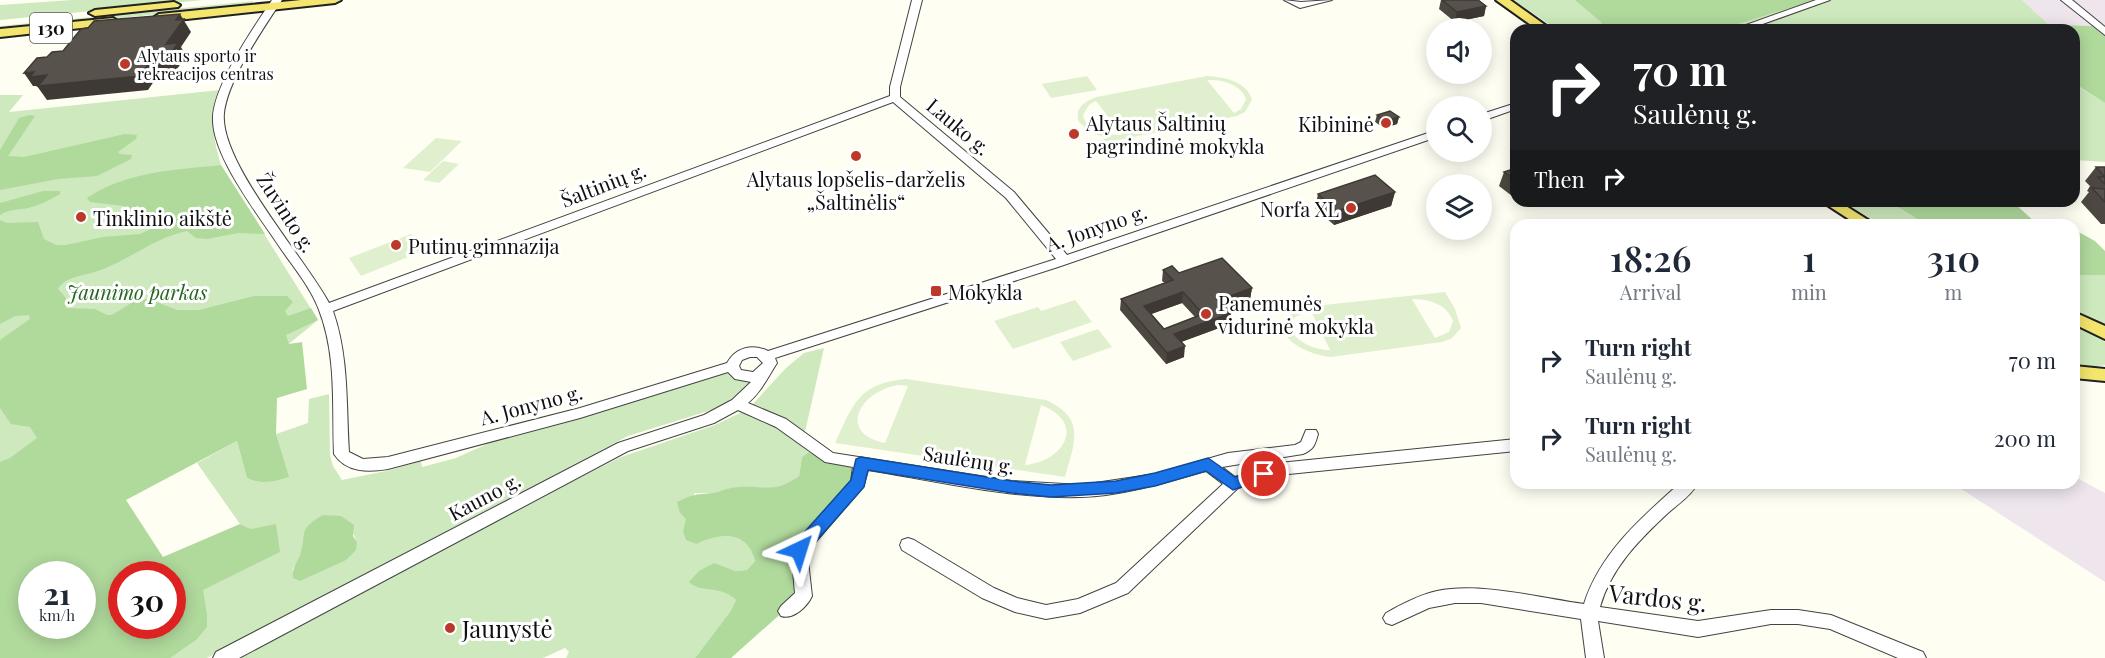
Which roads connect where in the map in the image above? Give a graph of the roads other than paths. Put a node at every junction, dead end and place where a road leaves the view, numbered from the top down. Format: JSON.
{"nodes":[{"id":1,"x":229,"y":0,"type":"edge"},
{"id":2,"x":334,"y":0,"type":"edge"},
{"id":3,"x":917,"y":0,"type":"edge"},
{"id":4,"x":1289,"y":0,"type":"edge"},
{"id":5,"x":1327,"y":0,"type":"edge"},
{"id":6,"x":1502,"y":0,"type":"edge"},
{"id":7,"x":1825,"y":0,"type":"edge"},
{"id":8,"x":2066,"y":0,"type":"edge"},
{"id":9,"x":275,"y":3,"type":"edge"},
{"id":10,"x":0,"y":23,"type":"edge"},
{"id":11,"x":1537,"y":24,"type":"edge"},
{"id":12,"x":1755,"y":24,"type":"edge"},
{"id":13,"x":2105,"y":32,"type":"edge"},
{"id":14,"x":0,"y":33,"type":"edge"},
{"id":15,"x":895,"y":98,"type":"junction"},
{"id":16,"x":1510,"y":108,"type":"edge"},
{"id":17,"x":1492,"y":114,"type":"edge"},
{"id":18,"x":1426,"y":137,"type":"edge"},
{"id":19,"x":1838,"y":207,"type":"edge"},
{"id":20,"x":1859,"y":219,"type":"edge"},
{"id":21,"x":1064,"y":260,"type":"junction"},
{"id":22,"x":326,"y":309,"type":"junction"},
{"id":23,"x":2080,"y":320,"type":"edge"},
{"id":24,"x":2102,"y":330,"type":"edge"},
{"id":25,"x":767,"y":356,"type":"junction"},
{"id":26,"x":732,"y":366,"type":"junction"},
{"id":27,"x":2080,"y":372,"type":"edge"},
{"id":28,"x":2080,"y":373,"type":"edge"},
{"id":29,"x":760,"y":374,"type":"junction"},
{"id":30,"x":2105,"y":375,"type":"edge"},
{"id":31,"x":2105,"y":381,"type":"edge"},
{"id":32,"x":737,"y":404,"type":"junction"},
{"id":33,"x":1311,"y":434,"type":"dead end"},
{"id":34,"x":1510,"y":447,"type":"edge"},
{"id":35,"x":342,"y":454,"type":"joint"},
{"id":36,"x":861,"y":463,"type":"junction"},
{"id":37,"x":1208,"y":464,"type":"junction"},
{"id":38,"x":1233,"y":484,"type":"junction"},
{"id":39,"x":1684,"y":489,"type":"edge"},
{"id":40,"x":908,"y":545,"type":"dead end"},
{"id":41,"x":787,"y":611,"type":"dead end"},
{"id":42,"x":1590,"y":614,"type":"junction"},
{"id":43,"x":1392,"y":618,"type":"dead end"},
{"id":44,"x":222,"y":658,"type":"edge"},
{"id":45,"x":1595,"y":658,"type":"edge"},
{"id":46,"x":1917,"y":658,"type":"edge"}],
"edges":[{"from":1,"to":10,"type":"main road","number":"130"},
{"from":2,"to":9,"type":"main road","number":"130"},
{"from":3,"to":15,"type":"street"},
{"from":4,"to":5,"type":"street"},
{"from":6,"to":11,"type":"main road"},
{"from":7,"to":12,"type":"street"},
{"from":8,"to":13,"type":"street"},
{"from":9,"to":14,"type":"main road","number":"130"},
{"from":9,"to":22,"type":"street","name":"Žuvinto g."},
{"from":15,"to":21,"type":"street","name":"Lauko g."},
{"from":15,"to":22,"type":"street","name":"Šaltinių g."},
{"from":16,"to":17,"type":"street"},
{"from":18,"to":21,"type":"street","name":"A. Jonyno g."},
{"from":19,"to":20,"type":"main road"},
{"from":21,"to":25,"type":"street","name":"A. Jonyno g."},
{"from":22,"to":35,"type":"street","name":"Žuvinto g."},
{"from":23,"to":24,"type":"main road"},
{"from":25,"to":26,"type":"street"},
{"from":25,"to":29,"type":"street"},
{"from":26,"to":29,"type":"street"},
{"from":26,"to":35,"type":"street","name":"A. Jonyno g."},
{"from":27,"to":30,"type":"main road"},
{"from":28,"to":31,"type":"main road"},
{"from":29,"to":32,"type":"street","name":"Kauno g."},
{"from":32,"to":36,"type":"street","name":"Saulėnų g."},
{"from":32,"to":44,"type":"street","name":"Kauno g."},
{"from":33,"to":37,"type":"street","name":"Saulėnų g."},
{"from":34,"to":38,"type":"street"},
{"from":36,"to":37,"type":"street","name":"Saulėnų g."},
{"from":36,"to":41,"type":"street"},
{"from":37,"to":38,"type":"street"},
{"from":38,"to":40,"type":"street"},
{"from":39,"to":42,"type":"street"},
{"from":42,"to":43,"type":"street","name":"Vardos g."},
{"from":42,"to":45,"type":"street"},
{"from":42,"to":46,"type":"street","name":"Vardos g."}]}
